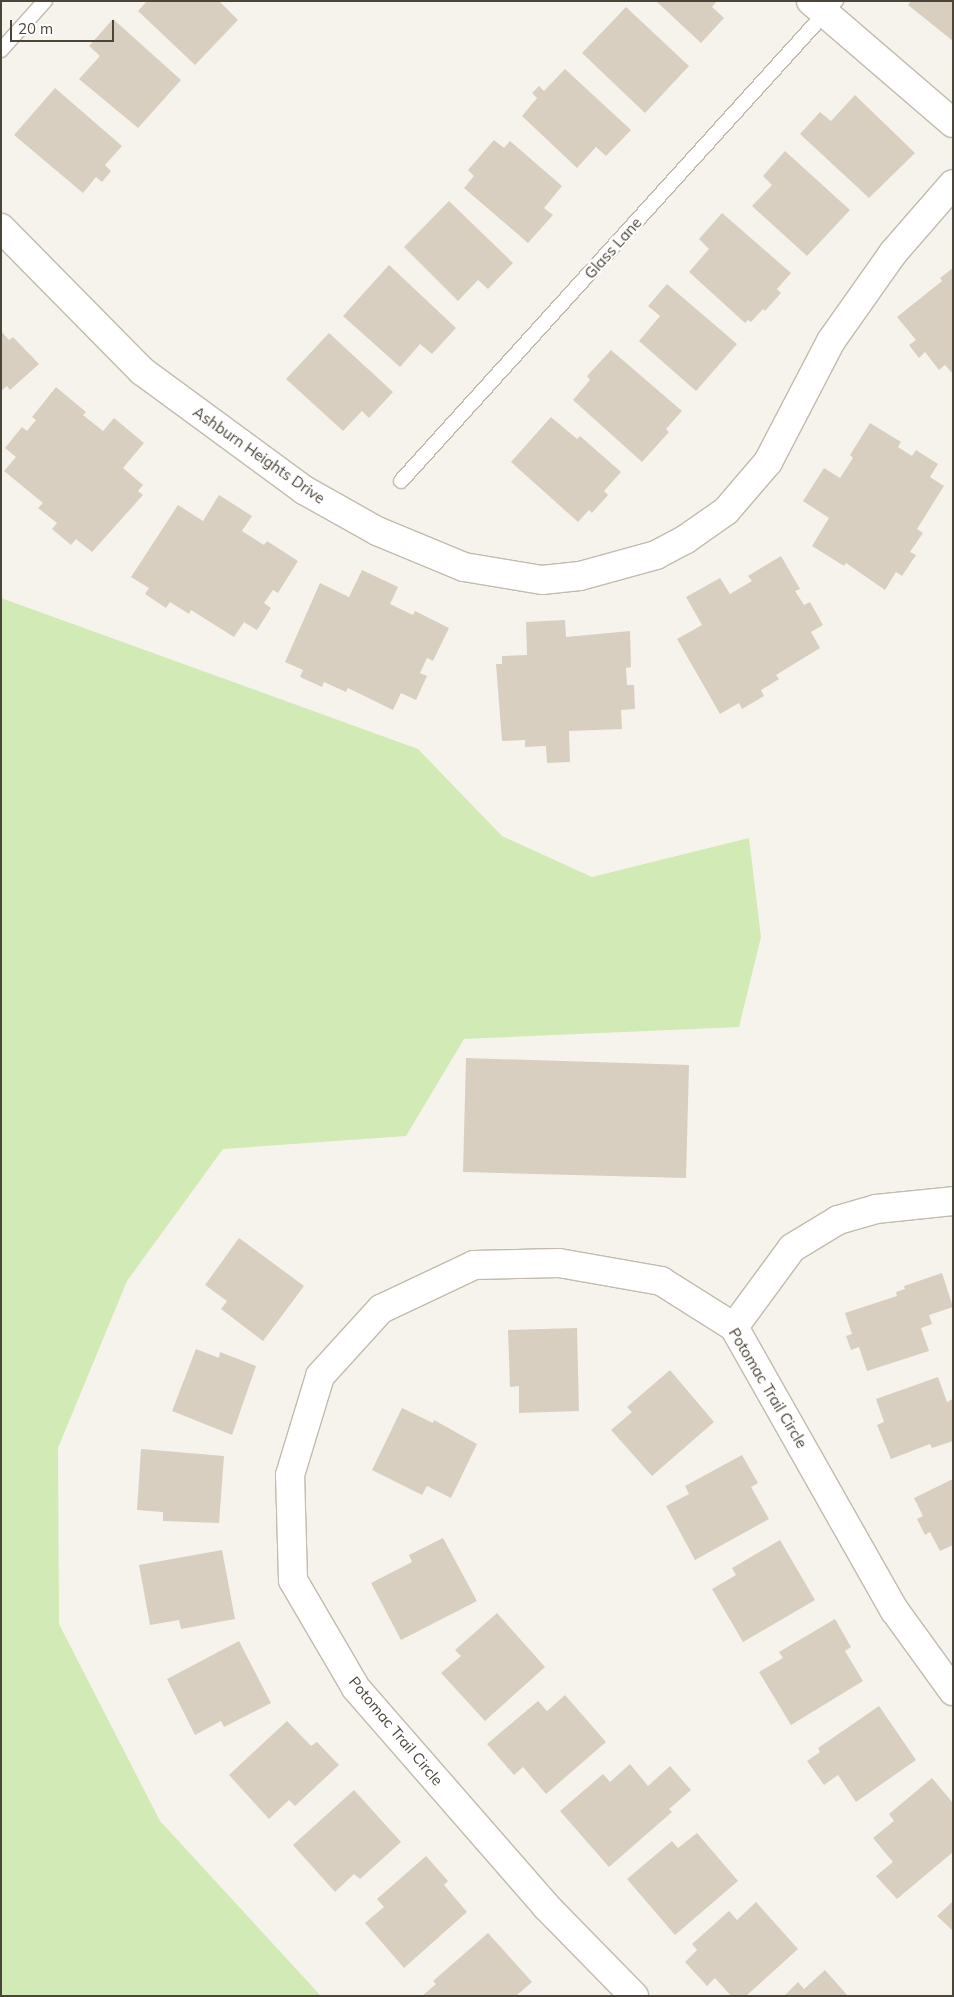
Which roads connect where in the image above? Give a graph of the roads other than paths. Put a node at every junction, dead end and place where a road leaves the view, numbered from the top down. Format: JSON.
{"nodes":[{"id":1,"x":45,"y":1,"type":"edge"},
{"id":2,"x":824,"y":5,"type":"edge"},
{"id":3,"x":1,"y":50,"type":"edge"},
{"id":4,"x":953,"y":123,"type":"edge"},
{"id":5,"x":953,"y":184,"type":"edge"},
{"id":6,"x":1,"y":228,"type":"edge"},
{"id":7,"x":401,"y":481,"type":"dead end"},
{"id":8,"x":953,"y":1201,"type":"edge"},
{"id":9,"x":734,"y":1327,"type":"junction"},
{"id":10,"x":953,"y":1691,"type":"edge"},
{"id":11,"x":634,"y":1996,"type":"edge"}],
"edges":[{"from":1,"to":3,"type":"lane"},
{"from":2,"to":4,"type":"street"},
{"from":2,"to":7,"type":"lane","name":"Glass Lane"},
{"from":5,"to":6,"type":"street","name":"Ashburn Heights Drive"},
{"from":8,"to":9,"type":"street"},
{"from":9,"to":10,"type":"street","name":"Potomac Trail Circle"},
{"from":9,"to":11,"type":"street","name":"Potomac Trail Circle"}]}
